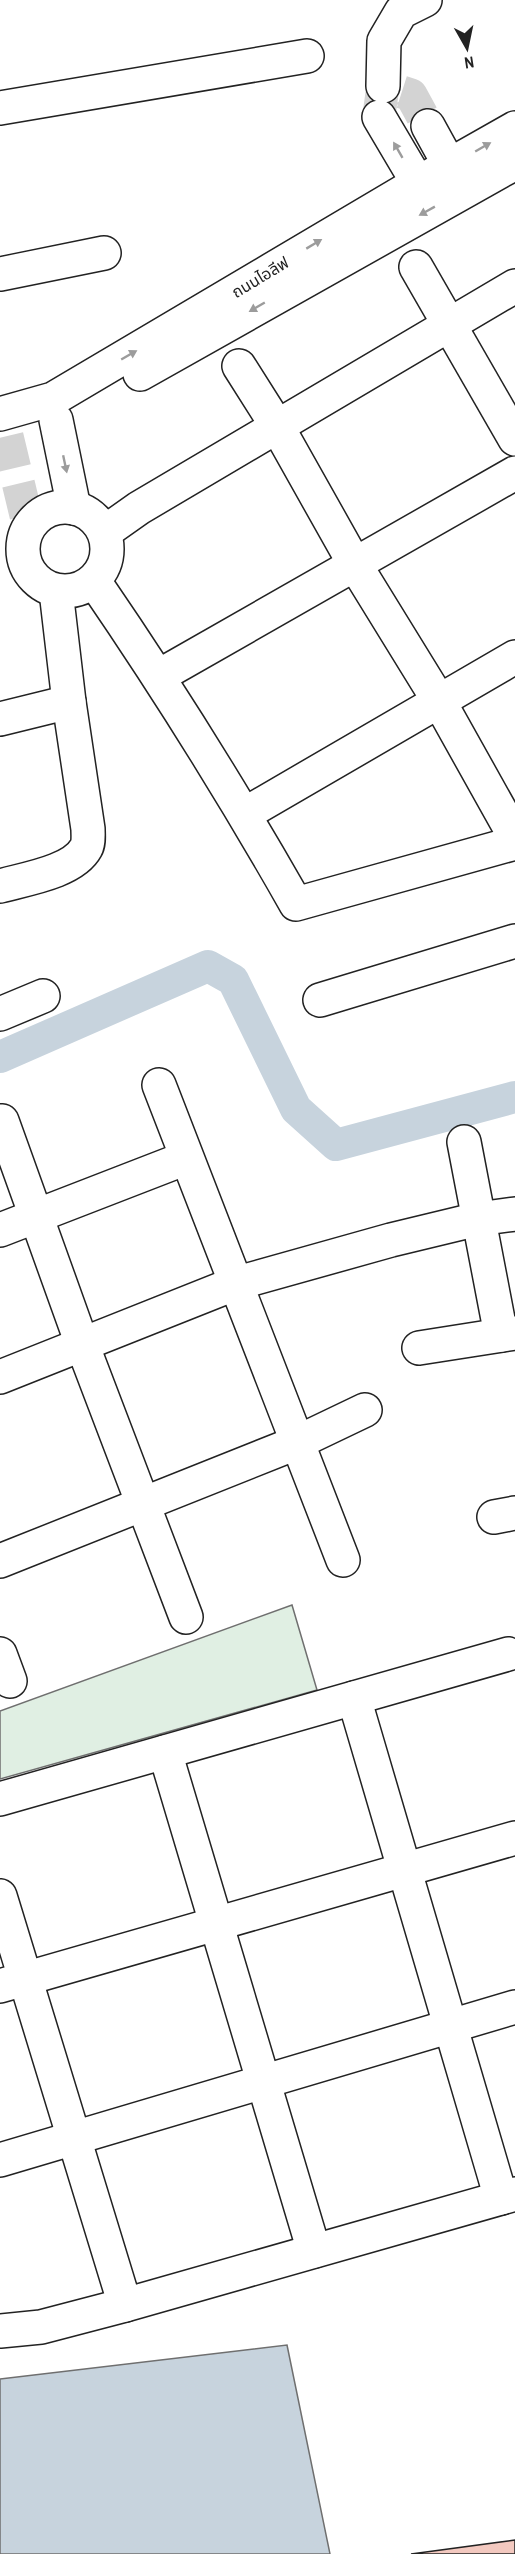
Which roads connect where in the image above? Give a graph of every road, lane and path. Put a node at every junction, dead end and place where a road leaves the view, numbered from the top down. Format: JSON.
{"nodes":[{"id":1,"x":425,"y":0,"type":"edge"},
{"id":2,"x":307,"y":56,"type":"dead end"},
{"id":3,"x":0,"y":108,"type":"edge"},
{"id":4,"x":428,"y":126,"type":"tunnel mouth"},
{"id":5,"x":515,"y":128,"type":"edge"},
{"id":6,"x":515,"y":163,"type":"edge"},
{"id":7,"x":450,"y":166,"type":"junction"},
{"id":8,"x":418,"y":183,"type":"junction"},
{"id":9,"x":104,"y":253,"type":"dead end"},
{"id":10,"x":416,"y":267,"type":"dead end"},
{"id":11,"x":0,"y":274,"type":"edge"},
{"id":12,"x":515,"y":286,"type":"edge"},
{"id":13,"x":449,"y":324,"type":"junction"},
{"id":14,"x":239,"y":366,"type":"dead end"},
{"id":15,"x":0,"y":414,"type":"edge"},
{"id":16,"x":56,"y":420,"type":"junction"},
{"id":17,"x":277,"y":426,"type":"junction"},
{"id":18,"x":0,"y":437,"type":"edge"},
{"id":19,"x":515,"y":439,"type":"edge"},
{"id":20,"x":515,"y":472,"type":"edge"},
{"id":21,"x":74,"y":508,"type":"junction"},
{"id":22,"x":105,"y":532,"type":"junction"},
{"id":23,"x":11,"y":556,"type":"edge"},
{"id":24,"x":354,"y":563,"type":"junction"},
{"id":25,"x":94,"y":581,"type":"junction"},
{"id":26,"x":56,"y":591,"type":"junction"},
{"id":27,"x":515,"y":657,"type":"edge"},
{"id":28,"x":159,"y":676,"type":"junction"},
{"id":29,"x":439,"y":701,"type":"junction"},
{"id":30,"x":69,"y":702,"type":"junction"},
{"id":31,"x":0,"y":719,"type":"edge"},
{"id":32,"x":245,"y":814,"type":"junction"},
{"id":33,"x":515,"y":837,"type":"edge"},
{"id":34,"x":515,"y":843,"type":"edge"},
{"id":35,"x":0,"y":885,"type":"edge"},
{"id":36,"x":515,"y":941,"type":"edge"},
{"id":37,"x":43,"y":996,"type":"dead end"},
{"id":38,"x":320,"y":1000,"type":"dead end"},
{"id":39,"x":0,"y":1014,"type":"edge"},
{"id":40,"x":159,"y":1085,"type":"dead end"},
{"id":41,"x":2,"y":1120,"type":"dead end"},
{"id":42,"x":464,"y":1142,"type":"dead end"},
{"id":43,"x":186,"y":1158,"type":"junction"},
{"id":44,"x":515,"y":1214,"type":"edge"},
{"id":45,"x":36,"y":1217,"type":"junction"},
{"id":46,"x":478,"y":1219,"type":"junction"},
{"id":47,"x":0,"y":1230,"type":"edge"},
{"id":48,"x":234,"y":1284,"type":"junction"},
{"id":49,"x":508,"y":1334,"type":"edge"},
{"id":50,"x":82,"y":1344,"type":"junction"},
{"id":51,"x":419,"y":1348,"type":"dead end"},
{"id":52,"x":0,"y":1377,"type":"edge"},
{"id":53,"x":365,"y":1410,"type":"dead end"},
{"id":54,"x":296,"y":1443,"type":"junction"},
{"id":55,"x":143,"y":1504,"type":"junction"},
{"id":56,"x":343,"y":1560,"type":"dead end"},
{"id":57,"x":0,"y":1561,"type":"edge"},
{"id":58,"x":186,"y":1617,"type":"dead end"},
{"id":59,"x":507,"y":1654,"type":"dead end"},
{"id":60,"x":354,"y":1698,"type":"junction"},
{"id":61,"x":165,"y":1752,"type":"junction"},
{"id":62,"x":0,"y":1799,"type":"edge"},
{"id":63,"x":515,"y":1838,"type":"edge"},
{"id":64,"x":405,"y":1870,"type":"junction"},
{"id":65,"x":0,"y":1896,"type":"edge"},
{"id":66,"x":216,"y":1924,"type":"junction"},
{"id":67,"x":13,"y":1983,"type":"edge"},
{"id":68,"x":515,"y":2007,"type":"edge"},
{"id":69,"x":451,"y":2026,"type":"junction"},
{"id":70,"x":264,"y":2082,"type":"junction"},
{"id":71,"x":74,"y":2138,"type":"junction"},
{"id":72,"x":0,"y":2160,"type":"edge"},
{"id":73,"x":508,"y":2196,"type":"edge"},
{"id":74,"x":314,"y":2251,"type":"junction"},
{"id":75,"x":125,"y":2305,"type":"junction"},
{"id":76,"x":0,"y":2331,"type":"edge"}],
"edges":[{"from":8,"to":1,"type":"street","one_way":true},
{"from":2,"to":3,"type":"street"},
{"from":4,"to":7,"type":"street"},
{"from":7,"to":5,"type":"street","name":"ถนนไอลีฟ","one_way":true},
{"from":6,"to":16,"type":"street","name":"ถนนไอลีฟ","one_way":true},
{"from":7,"to":8,"type":"street","name":"ถนนไอลีฟ"},
{"from":15,"to":8,"type":"street","name":"ถนนไอลีฟ","one_way":true},
{"from":9,"to":11,"type":"street"},
{"from":10,"to":13,"type":"street"},
{"from":12,"to":13,"type":"street"},
{"from":13,"to":17,"type":"street"},
{"from":13,"to":19,"type":"street"},
{"from":14,"to":17,"type":"street"},
{"from":16,"to":18,"type":"street","name":"ถนนไอลีฟ"},
{"from":16,"to":21,"type":"street","one_way":true},
{"from":17,"to":22,"type":"street"},
{"from":17,"to":24,"type":"street"},
{"from":20,"to":24,"type":"street"},
{"from":21,"to":22,"type":"street"},
{"from":21,"to":23,"type":"street"},
{"from":22,"to":25,"type":"street"},
{"from":23,"to":26,"type":"street"},
{"from":24,"to":28,"type":"street"},
{"from":24,"to":29,"type":"street"},
{"from":25,"to":26,"type":"street"},
{"from":25,"to":28,"type":"street"},
{"from":26,"to":30,"type":"street"},
{"from":27,"to":29,"type":"street"},
{"from":28,"to":32,"type":"street"},
{"from":29,"to":32,"type":"street"},
{"from":29,"to":33,"type":"street"},
{"from":30,"to":31,"type":"street"},
{"from":30,"to":35,"type":"street"},
{"from":32,"to":34,"type":"street"},
{"from":36,"to":38,"type":"street"},
{"from":37,"to":39,"type":"street"},
{"from":40,"to":43,"type":"street"},
{"from":41,"to":45,"type":"street"},
{"from":42,"to":46,"type":"street"},
{"from":43,"to":45,"type":"street"},
{"from":43,"to":48,"type":"street"},
{"from":44,"to":46,"type":"street"},
{"from":45,"to":47,"type":"street"},
{"from":45,"to":50,"type":"street"},
{"from":46,"to":48,"type":"street"},
{"from":46,"to":49,"type":"street"},
{"from":48,"to":50,"type":"street"},
{"from":48,"to":54,"type":"street"},
{"from":49,"to":51,"type":"street"},
{"from":50,"to":52,"type":"street"},
{"from":50,"to":55,"type":"street"},
{"from":53,"to":54,"type":"street"},
{"from":54,"to":55,"type":"street"},
{"from":54,"to":56,"type":"street"},
{"from":55,"to":57,"type":"street"},
{"from":55,"to":58,"type":"street"},
{"from":59,"to":60,"type":"street"},
{"from":60,"to":61,"type":"street"},
{"from":60,"to":64,"type":"street"},
{"from":61,"to":62,"type":"street"},
{"from":61,"to":66,"type":"street"},
{"from":63,"to":64,"type":"street"},
{"from":64,"to":66,"type":"street"},
{"from":64,"to":69,"type":"street"},
{"from":65,"to":67,"type":"street"},
{"from":66,"to":67,"type":"street"},
{"from":66,"to":70,"type":"street"},
{"from":67,"to":71,"type":"street"},
{"from":68,"to":69,"type":"street"},
{"from":69,"to":70,"type":"street"},
{"from":69,"to":73,"type":"street"},
{"from":70,"to":71,"type":"street"},
{"from":70,"to":74,"type":"street"},
{"from":71,"to":72,"type":"street"},
{"from":71,"to":75,"type":"street"},
{"from":73,"to":74,"type":"street"},
{"from":74,"to":75,"type":"street"},
{"from":75,"to":76,"type":"street"}]}
